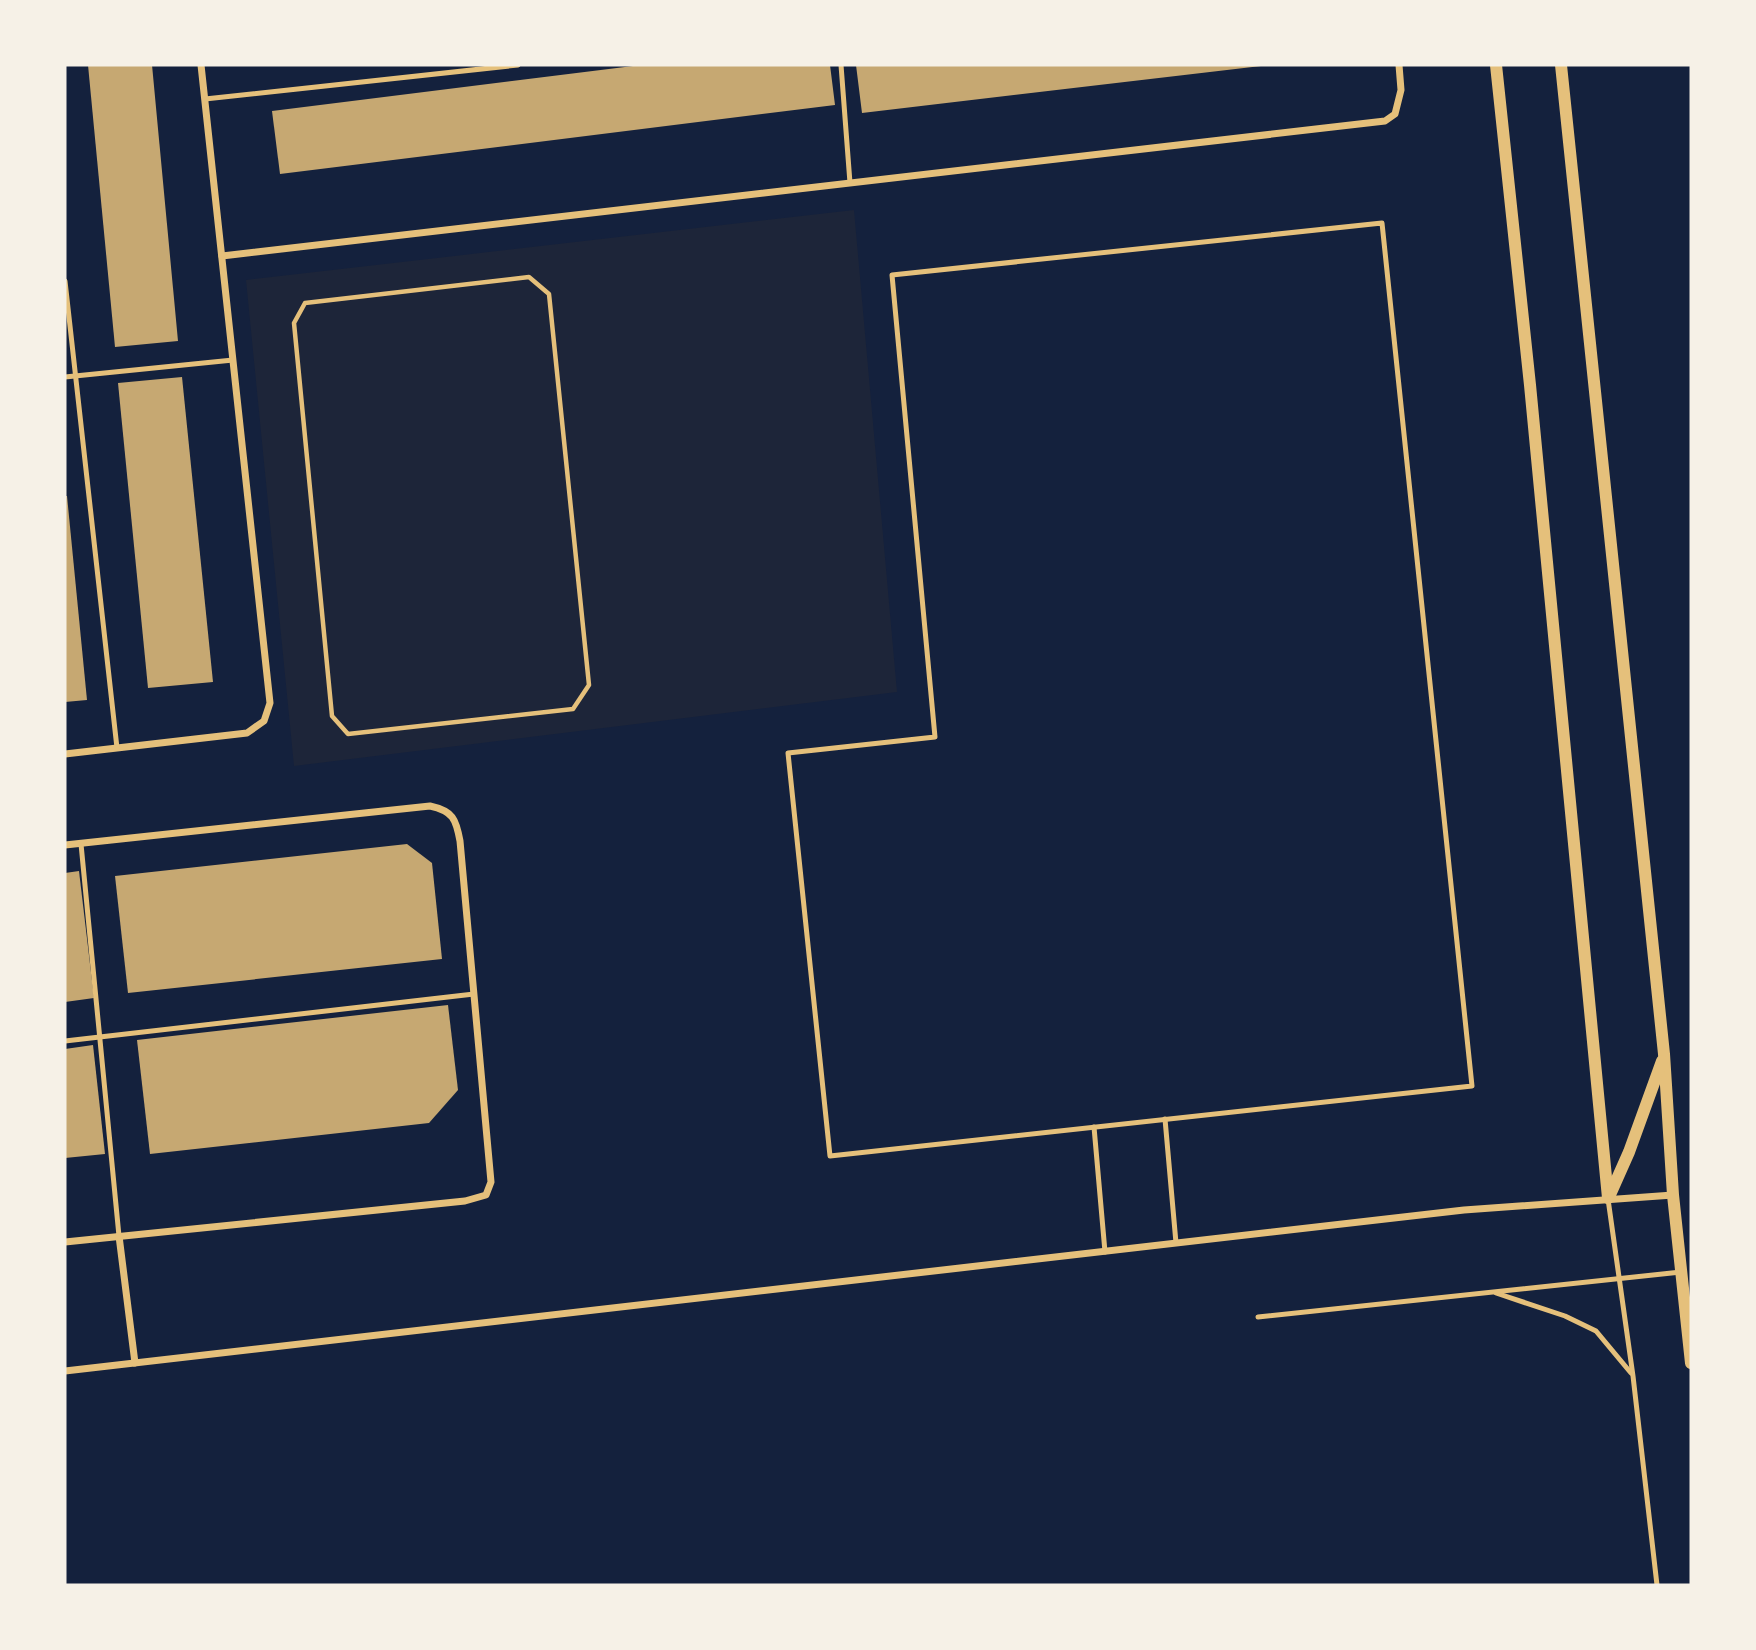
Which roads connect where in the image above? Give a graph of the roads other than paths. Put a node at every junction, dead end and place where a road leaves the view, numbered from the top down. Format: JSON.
{"nodes":[{"id":1,"x":201,"y":65,"type":"edge"},
{"id":2,"x":518,"y":65,"type":"edge"},
{"id":3,"x":841,"y":65,"type":"edge"},
{"id":4,"x":1399,"y":65,"type":"edge"},
{"id":5,"x":1496,"y":65,"type":"edge"},
{"id":6,"x":1561,"y":65,"type":"edge"},
{"id":7,"x":205,"y":99,"type":"junction"},
{"id":8,"x":850,"y":183,"type":"junction"},
{"id":9,"x":222,"y":256,"type":"junction"},
{"id":10,"x":65,"y":281,"type":"edge"},
{"id":11,"x":233,"y":360,"type":"junction"},
{"id":12,"x":75,"y":376,"type":"junction"},
{"id":13,"x":65,"y":377,"type":"edge"},
{"id":14,"x":117,"y":748,"type":"junction"},
{"id":15,"x":65,"y":754,"type":"edge"},
{"id":16,"x":80,"y":844,"type":"junction"},
{"id":17,"x":65,"y":845,"type":"edge"},
{"id":18,"x":474,"y":994,"type":"junction"},
{"id":19,"x":100,"y":1037,"type":"junction"},
{"id":20,"x":65,"y":1041,"type":"edge"},
{"id":21,"x":1664,"y":1054,"type":"junction"},
{"id":22,"x":1165,"y":1119,"type":"junction"},
{"id":23,"x":1094,"y":1126,"type":"junction"},
{"id":24,"x":1673,"y":1195,"type":"junction"},
{"id":25,"x":1608,"y":1198,"type":"junction"},
{"id":26,"x":119,"y":1236,"type":"junction"},
{"id":27,"x":65,"y":1242,"type":"edge"},
{"id":28,"x":1176,"y":1243,"type":"junction"},
{"id":29,"x":1105,"y":1252,"type":"junction"},
{"id":30,"x":1681,"y":1272,"type":"junction"},
{"id":31,"x":1618,"y":1279,"type":"junction"},
{"id":32,"x":1492,"y":1291,"type":"junction"},
{"id":33,"x":1258,"y":1317,"type":"dead end"},
{"id":34,"x":135,"y":1363,"type":"junction"},
{"id":35,"x":1691,"y":1363,"type":"edge"},
{"id":36,"x":65,"y":1371,"type":"edge"},
{"id":37,"x":1633,"y":1376,"type":"junction"},
{"id":38,"x":1657,"y":1585,"type":"edge"}],
"edges":[{"from":1,"to":7,"type":"street"},
{"from":2,"to":7,"type":"lane"},
{"from":3,"to":8,"type":"lane"},
{"from":4,"to":8,"type":"street"},
{"from":5,"to":25,"type":"street"},
{"from":6,"to":21,"type":"street"},
{"from":7,"to":9,"type":"street"},
{"from":8,"to":9,"type":"street"},
{"from":9,"to":11,"type":"street"},
{"from":10,"to":12,"type":"lane"},
{"from":11,"to":12,"type":"lane"},
{"from":11,"to":14,"type":"street"},
{"from":12,"to":13,"type":"lane"},
{"from":12,"to":14,"type":"lane"},
{"from":14,"to":15,"type":"street"},
{"from":16,"to":17,"type":"street"},
{"from":16,"to":18,"type":"street"},
{"from":16,"to":19,"type":"lane"},
{"from":18,"to":19,"type":"lane"},
{"from":18,"to":26,"type":"street"},
{"from":19,"to":20,"type":"lane"},
{"from":19,"to":26,"type":"lane"},
{"from":21,"to":24,"type":"street"},
{"from":21,"to":25,"type":"street"},
{"from":22,"to":23,"type":"lane"},
{"from":22,"to":23,"type":"lane"},
{"from":22,"to":28,"type":"lane"},
{"from":23,"to":29,"type":"lane"},
{"from":24,"to":25,"type":"street"},
{"from":24,"to":30,"type":"street"},
{"from":25,"to":28,"type":"street"},
{"from":25,"to":31,"type":"lane"},
{"from":26,"to":27,"type":"street"},
{"from":26,"to":34,"type":"street"},
{"from":28,"to":29,"type":"street"},
{"from":29,"to":34,"type":"street"},
{"from":30,"to":31,"type":"lane"},
{"from":30,"to":35,"type":"street"},
{"from":31,"to":32,"type":"lane"},
{"from":31,"to":37,"type":"lane"},
{"from":32,"to":33,"type":"lane"},
{"from":32,"to":37,"type":"lane"},
{"from":34,"to":36,"type":"street"},
{"from":37,"to":38,"type":"lane"}]}
